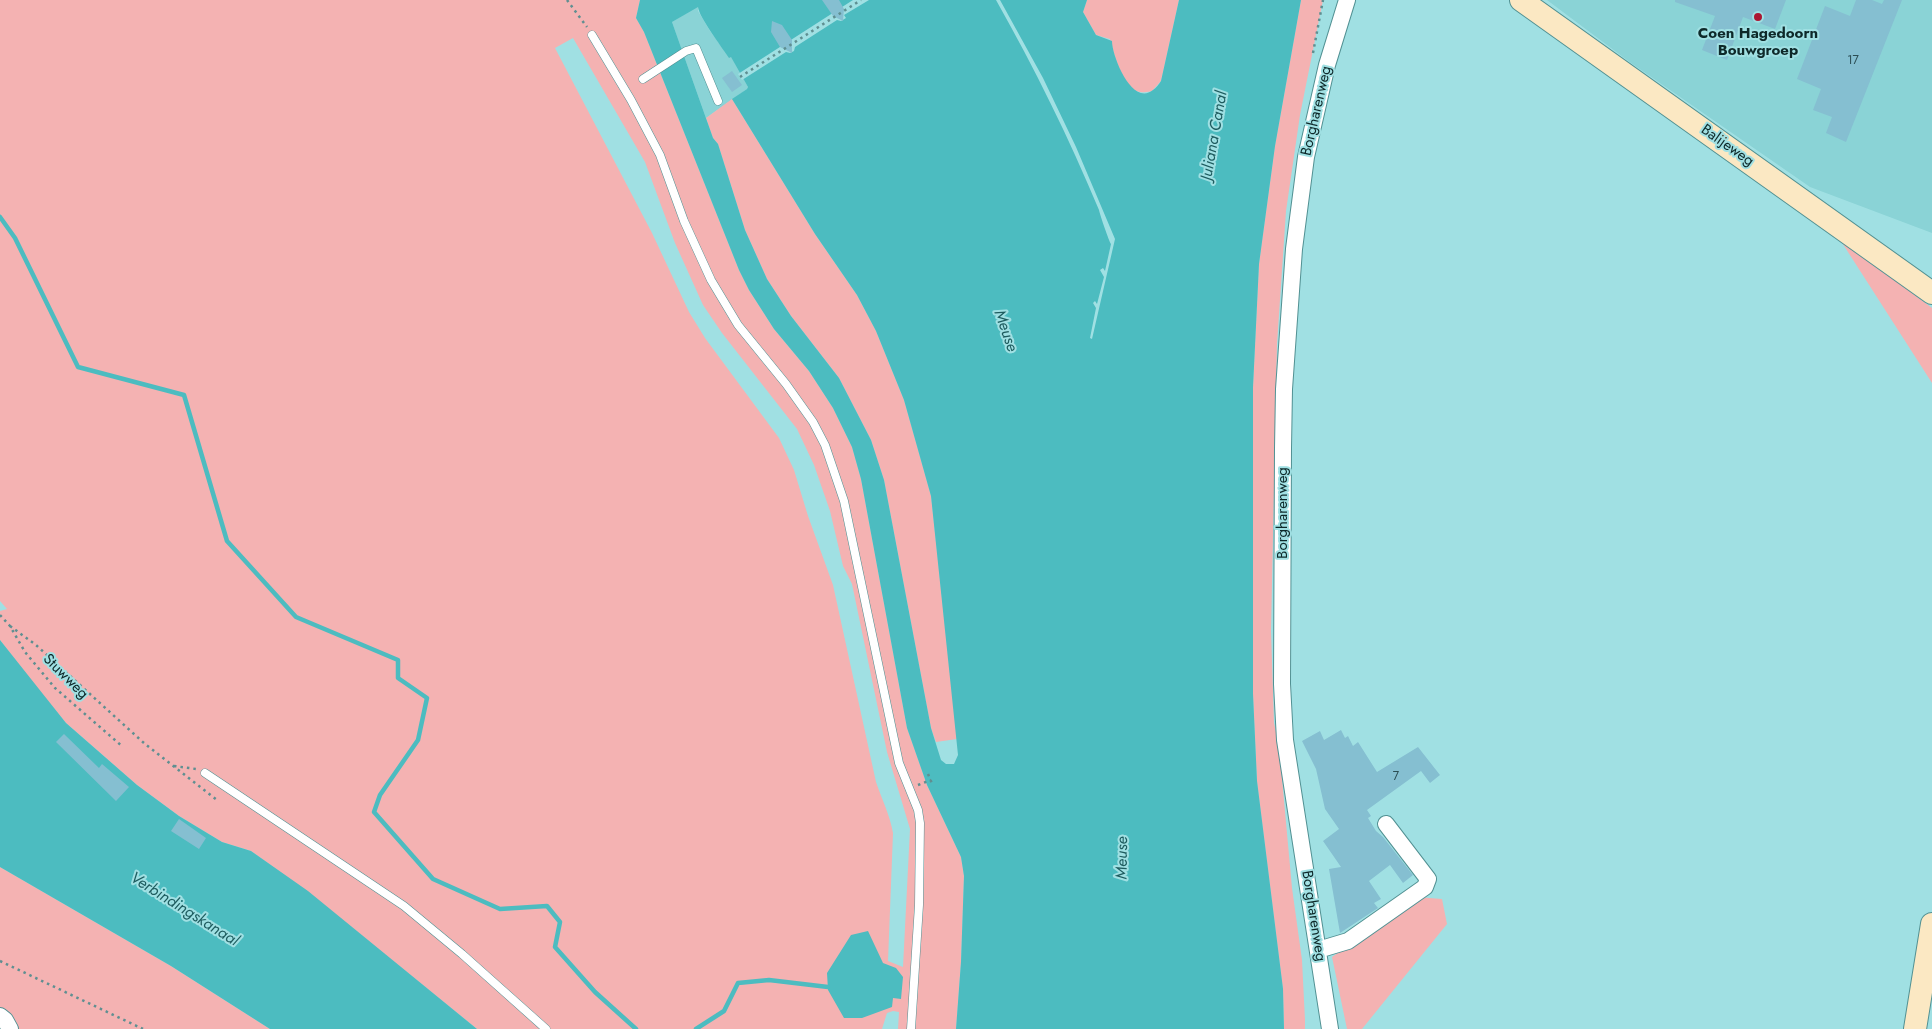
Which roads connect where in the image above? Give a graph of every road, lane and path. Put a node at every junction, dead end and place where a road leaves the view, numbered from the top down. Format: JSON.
{"nodes":[{"id":1,"x":567,"y":0,"type":"edge"},
{"id":2,"x":861,"y":0,"type":"edge"},
{"id":3,"x":1347,"y":0,"type":"edge"},
{"id":4,"x":1521,"y":0,"type":"edge"},
{"id":5,"x":592,"y":35,"type":"joint"},
{"id":6,"x":740,"y":77,"type":"dead end"},
{"id":7,"x":643,"y":80,"type":"dead end"},
{"id":8,"x":718,"y":101,"type":"dead end"},
{"id":9,"x":1932,"y":293,"type":"edge"},
{"id":10,"x":0,"y":615,"type":"edge"},
{"id":11,"x":10,"y":626,"type":"junction"},
{"id":12,"x":123,"y":747,"type":"dead end"},
{"id":13,"x":173,"y":766,"type":"junction"},
{"id":14,"x":206,"y":773,"type":"joint"},
{"id":15,"x":928,"y":774,"type":"dead end"},
{"id":16,"x":931,"y":780,"type":"junction"},
{"id":17,"x":924,"y":783,"type":"dead end"},
{"id":18,"x":933,"y":786,"type":"dead end"},
{"id":19,"x":217,"y":800,"type":"dead end"},
{"id":20,"x":1386,"y":824,"type":"dead end"},
{"id":21,"x":1932,"y":924,"type":"edge"},
{"id":22,"x":1318,"y":950,"type":"junction"},
{"id":23,"x":0,"y":961,"type":"edge"},
{"id":24,"x":0,"y":1016,"type":"edge"},
{"id":25,"x":10,"y":1029,"type":"edge"},
{"id":26,"x":143,"y":1029,"type":"edge"},
{"id":27,"x":546,"y":1029,"type":"edge"},
{"id":28,"x":911,"y":1029,"type":"edge"},
{"id":29,"x":1330,"y":1029,"type":"edge"},
{"id":30,"x":1915,"y":1029,"type":"edge"}],
"edges":[{"from":1,"to":5,"type":"path"},
{"from":2,"to":6,"type":"path"},
{"from":3,"to":22,"type":"street","name":"Borgharenweg"},
{"from":4,"to":9,"type":"street","name":"Balijeweg"},
{"from":5,"to":28,"type":"lane"},
{"from":7,"to":8,"type":"lane"},
{"from":10,"to":11,"type":"path","name":"Stuwweg"},
{"from":11,"to":12,"type":"path","name":"Stuwweg"},
{"from":11,"to":13,"type":"path"},
{"from":13,"to":14,"type":"path"},
{"from":13,"to":19,"type":"path"},
{"from":14,"to":27,"type":"lane"},
{"from":15,"to":16,"type":"path"},
{"from":16,"to":17,"type":"path"},
{"from":16,"to":18,"type":"path"},
{"from":20,"to":22,"type":"street"},
{"from":21,"to":30,"type":"street"},
{"from":22,"to":29,"type":"street","name":"Borgharenweg"},
{"from":23,"to":26,"type":"path"},
{"from":24,"to":25,"type":"street"}]}
